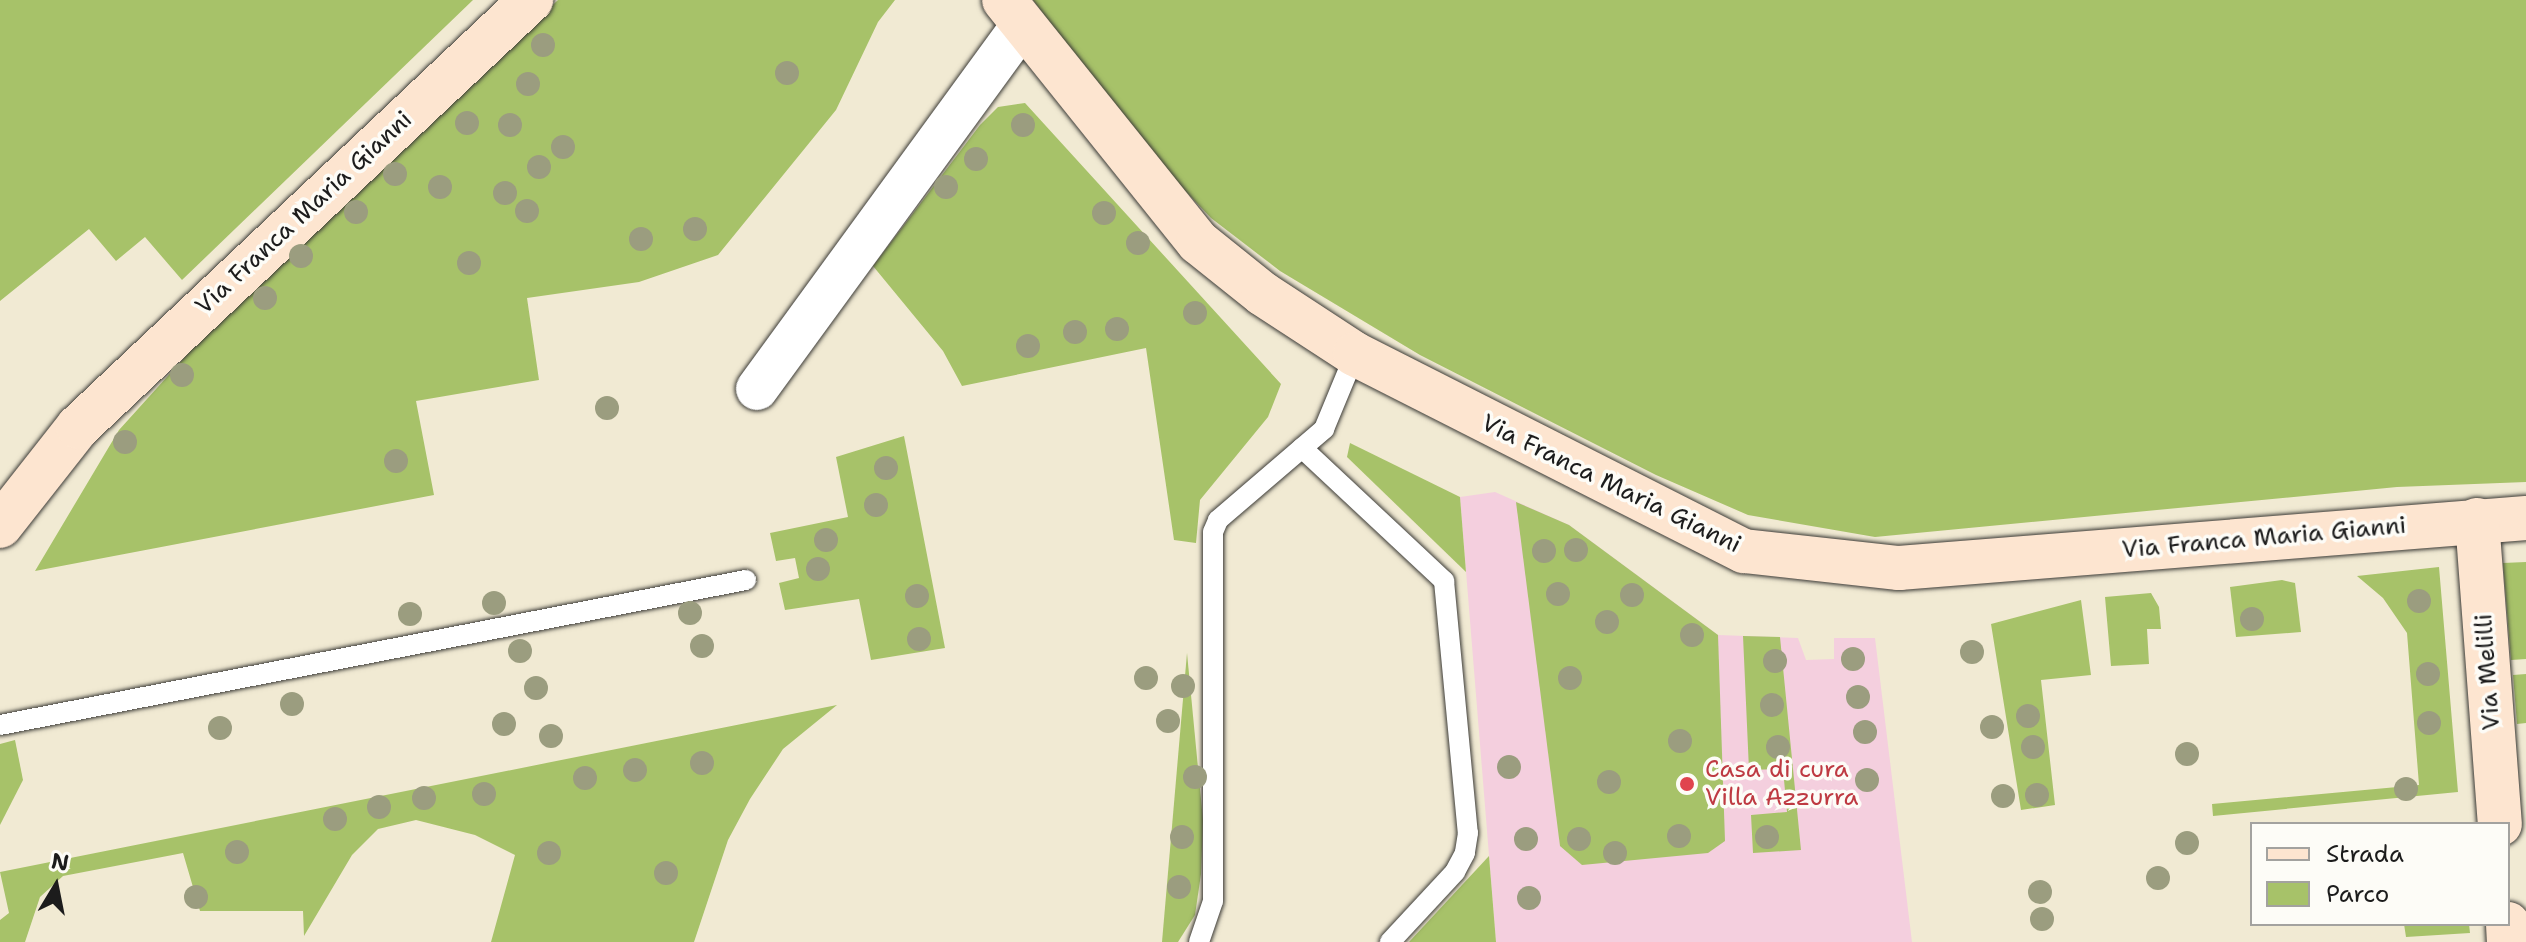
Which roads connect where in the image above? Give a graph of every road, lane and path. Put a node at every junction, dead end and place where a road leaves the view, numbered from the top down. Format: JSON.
{"nodes":[{"id":1,"x":531,"y":0,"type":"edge"},
{"id":2,"x":1013,"y":13,"type":"edge"},
{"id":3,"x":1355,"y":354,"type":"junction"},
{"id":4,"x":757,"y":389,"type":"dead end"},
{"id":5,"x":78,"y":427,"type":"junction"},
{"id":6,"x":1302,"y":448,"type":"junction"},
{"id":7,"x":0,"y":475,"type":"edge"},
{"id":8,"x":2526,"y":518,"type":"edge"},
{"id":9,"x":2477,"y":520,"type":"junction"},
{"id":10,"x":0,"y":526,"type":"edge"},
{"id":11,"x":746,"y":580,"type":"dead end"},
{"id":12,"x":0,"y":725,"type":"edge"},
{"id":13,"x":2500,"y":822,"type":"edge"},
{"id":14,"x":1199,"y":942,"type":"edge"},
{"id":15,"x":1390,"y":942,"type":"edge"}],
"edges":[{"from":1,"to":5,"type":"street","name":"Via Franca Maria Gianni"},
{"from":2,"to":3,"type":"street","name":"Via Franca Maria Gianni"},
{"from":2,"to":4,"type":"street"},
{"from":3,"to":6,"type":"lane"},
{"from":3,"to":9,"type":"street","name":"Via Franca Maria Gianni"},
{"from":5,"to":7,"type":"street"},
{"from":5,"to":10,"type":"street"},
{"from":6,"to":14,"type":"lane"},
{"from":6,"to":15,"type":"lane"},
{"from":8,"to":9,"type":"street","name":"Via Franca Maria Gianni"},
{"from":9,"to":13,"type":"street","name":"Via Melilli"},
{"from":11,"to":12,"type":"lane"}]}
